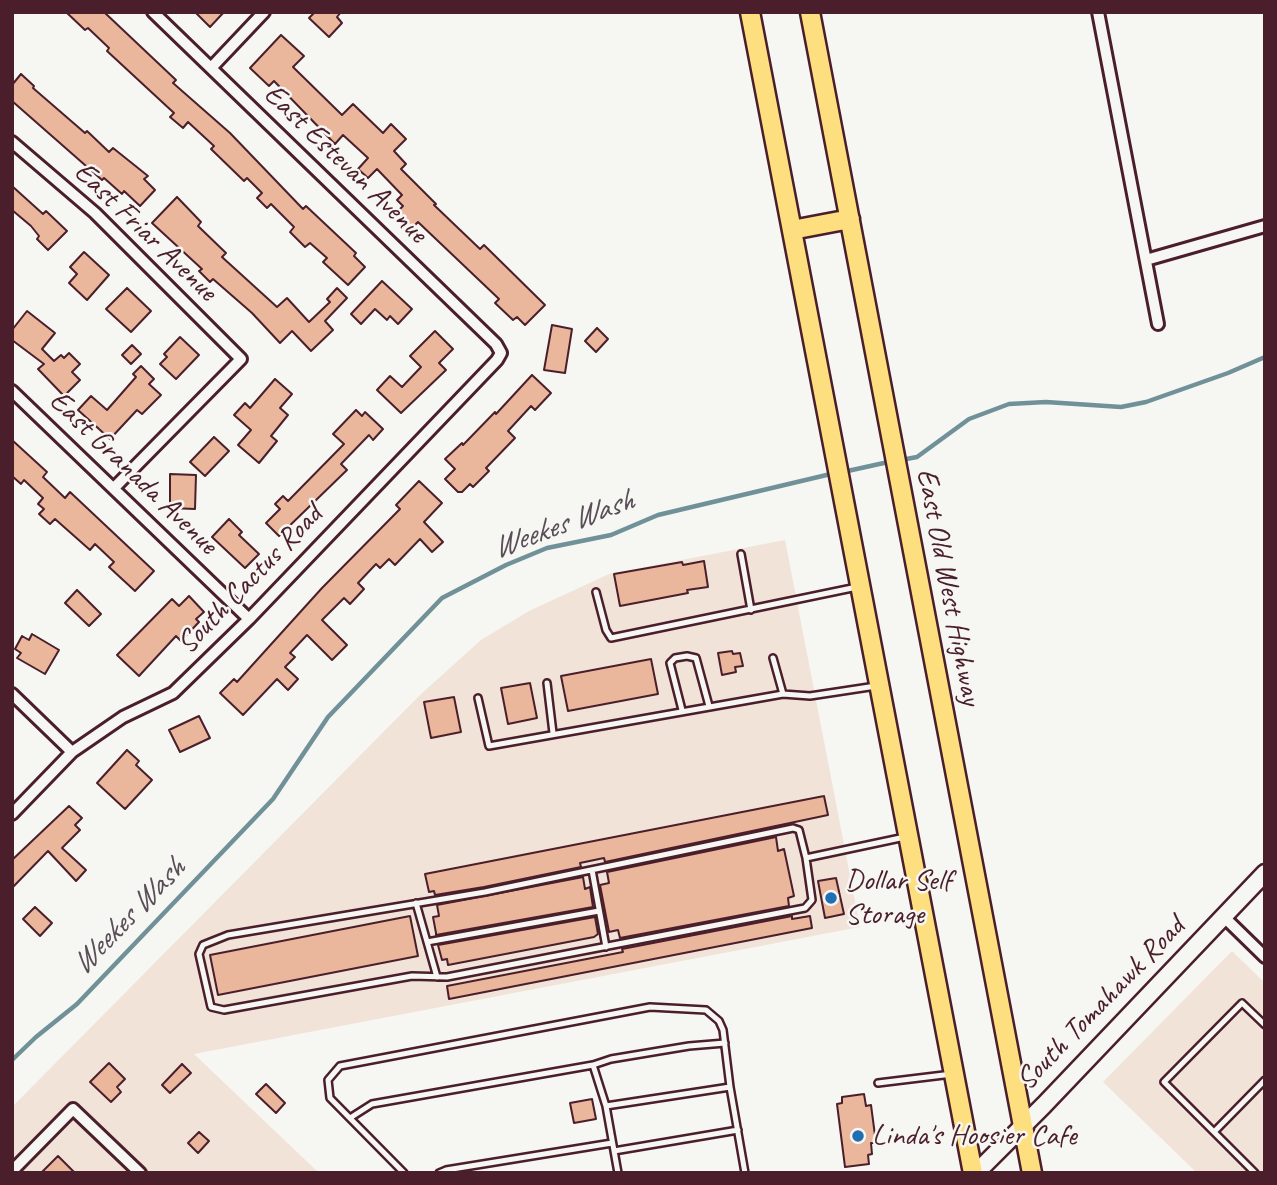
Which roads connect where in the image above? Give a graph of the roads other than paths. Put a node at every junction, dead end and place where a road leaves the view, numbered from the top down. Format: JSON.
{"nodes":[{"id":1,"x":153,"y":12,"type":"edge"},
{"id":2,"x":264,"y":12,"type":"edge"},
{"id":3,"x":750,"y":12,"type":"edge"},
{"id":4,"x":810,"y":12,"type":"edge"},
{"id":5,"x":1098,"y":12,"type":"edge"},
{"id":6,"x":211,"y":68,"type":"junction"},
{"id":7,"x":12,"y":142,"type":"edge"},
{"id":8,"x":850,"y":219,"type":"junction"},
{"id":9,"x":1265,"y":226,"type":"edge"},
{"id":10,"x":793,"y":230,"type":"junction"},
{"id":11,"x":1146,"y":260,"type":"junction"},
{"id":12,"x":1158,"y":324,"type":"dead end"},
{"id":13,"x":501,"y":353,"type":"joint"},
{"id":14,"x":12,"y":391,"type":"edge"},
{"id":15,"x":114,"y":488,"type":"junction"},
{"id":16,"x":741,"y":554,"type":"dead end"},
{"id":17,"x":860,"y":586,"type":"junction"},
{"id":18,"x":596,"y":592,"type":"dead end"},
{"id":19,"x":751,"y":610,"type":"junction"},
{"id":20,"x":249,"y":620,"type":"junction"},
{"id":21,"x":773,"y":658,"type":"dead end"},
{"id":22,"x":547,"y":683,"type":"dead end"},
{"id":23,"x":879,"y":685,"type":"junction"},
{"id":24,"x":12,"y":694,"type":"edge"},
{"id":25,"x":783,"y":694,"type":"junction"},
{"id":26,"x":478,"y":698,"type":"dead end"},
{"id":27,"x":709,"y":706,"type":"junction"},
{"id":28,"x":682,"y":710,"type":"junction"},
{"id":29,"x":553,"y":733,"type":"junction"},
{"id":30,"x":72,"y":752,"type":"junction"},
{"id":31,"x":12,"y":814,"type":"edge"},
{"id":32,"x":908,"y":836,"type":"junction"},
{"id":33,"x":806,"y":858,"type":"junction"},
{"id":34,"x":592,"y":870,"type":"junction"},
{"id":35,"x":1265,"y":873,"type":"edge"},
{"id":36,"x":416,"y":903,"type":"junction"},
{"id":37,"x":599,"y":911,"type":"junction"},
{"id":38,"x":1223,"y":916,"type":"junction"},
{"id":39,"x":427,"y":942,"type":"junction"},
{"id":40,"x":606,"y":947,"type":"junction"},
{"id":41,"x":1265,"y":957,"type":"edge"},
{"id":42,"x":437,"y":977,"type":"junction"},
{"id":43,"x":1265,"y":1025,"type":"edge"},
{"id":44,"x":725,"y":1043,"type":"junction"},
{"id":45,"x":593,"y":1065,"type":"junction"},
{"id":46,"x":954,"y":1074,"type":"junction"},
{"id":47,"x":1265,"y":1080,"type":"edge"},
{"id":48,"x":878,"y":1083,"type":"dead end"},
{"id":49,"x":730,"y":1087,"type":"junction"},
{"id":50,"x":606,"y":1106,"type":"junction"},
{"id":51,"x":350,"y":1118,"type":"junction"},
{"id":52,"x":1023,"y":1126,"type":"junction"},
{"id":53,"x":738,"y":1130,"type":"junction"},
{"id":54,"x":1214,"y":1132,"type":"junction"},
{"id":55,"x":612,"y":1143,"type":"junction"},
{"id":56,"x":614,"y":1151,"type":"junction"},
{"id":57,"x":12,"y":1171,"type":"edge"},
{"id":58,"x":140,"y":1173,"type":"edge"},
{"id":59,"x":404,"y":1173,"type":"edge"},
{"id":60,"x":439,"y":1173,"type":"edge"},
{"id":61,"x":618,"y":1173,"type":"edge"},
{"id":62,"x":745,"y":1173,"type":"edge"},
{"id":63,"x":974,"y":1173,"type":"edge"},
{"id":64,"x":1032,"y":1173,"type":"edge"},
{"id":65,"x":1255,"y":1173,"type":"edge"}],
"edges":[{"from":1,"to":6,"type":"street","name":"East Estevan Avenue"},
{"from":2,"to":6,"type":"street"},
{"from":3,"to":10,"type":"main road"},
{"from":4,"to":8,"type":"main road","name":"East Old West Highway"},
{"from":5,"to":11,"type":"street"},
{"from":6,"to":13,"type":"street","name":"East Estevan Avenue"},
{"from":7,"to":15,"type":"street","name":"East Friar Avenue"},
{"from":8,"to":10,"type":"main road"},
{"from":8,"to":52,"type":"main road","name":"East Old West Highway"},
{"from":9,"to":11,"type":"street"},
{"from":10,"to":17,"type":"main road"},
{"from":11,"to":12,"type":"street"},
{"from":13,"to":20,"type":"street","name":"South Cactus Road"},
{"from":14,"to":15,"type":"street","name":"East Granada Avenue"},
{"from":15,"to":20,"type":"street","name":"East Granada Avenue"},
{"from":16,"to":19,"type":"lane"},
{"from":17,"to":19,"type":"lane"},
{"from":17,"to":23,"type":"main road"},
{"from":18,"to":19,"type":"lane"},
{"from":20,"to":30,"type":"street","name":"South Cactus Road"},
{"from":21,"to":25,"type":"lane"},
{"from":22,"to":29,"type":"lane"},
{"from":23,"to":25,"type":"lane"},
{"from":23,"to":32,"type":"main road"},
{"from":24,"to":30,"type":"street"},
{"from":25,"to":27,"type":"lane"},
{"from":26,"to":29,"type":"lane"},
{"from":27,"to":28,"type":"lane"},
{"from":27,"to":28,"type":"lane"},
{"from":28,"to":29,"type":"lane"},
{"from":30,"to":31,"type":"street","name":"South Cactus Road"},
{"from":32,"to":33,"type":"lane"},
{"from":32,"to":46,"type":"main road"},
{"from":33,"to":34,"type":"lane"},
{"from":33,"to":40,"type":"lane"},
{"from":34,"to":36,"type":"lane"},
{"from":34,"to":37,"type":"lane"},
{"from":35,"to":38,"type":"main road","name":"South Tomahawk Road"},
{"from":36,"to":39,"type":"lane"},
{"from":36,"to":42,"type":"lane"},
{"from":37,"to":39,"type":"lane"},
{"from":37,"to":40,"type":"lane"},
{"from":38,"to":41,"type":"street"},
{"from":38,"to":52,"type":"main road","name":"South Tomahawk Road"},
{"from":39,"to":42,"type":"lane"},
{"from":40,"to":42,"type":"lane"},
{"from":43,"to":54,"type":"lane"},
{"from":44,"to":45,"type":"lane"},
{"from":44,"to":49,"type":"lane"},
{"from":44,"to":51,"type":"lane"},
{"from":45,"to":50,"type":"lane"},
{"from":45,"to":51,"type":"lane"},
{"from":46,"to":48,"type":"lane"},
{"from":46,"to":63,"type":"main road"},
{"from":47,"to":54,"type":"lane"},
{"from":49,"to":50,"type":"lane"},
{"from":49,"to":53,"type":"lane"},
{"from":50,"to":55,"type":"lane"},
{"from":51,"to":59,"type":"lane"},
{"from":52,"to":63,"type":"main road","name":"South Tomahawk Road"},
{"from":52,"to":64,"type":"main road","name":"East Old West Highway"},
{"from":53,"to":56,"type":"lane"},
{"from":53,"to":62,"type":"lane"},
{"from":54,"to":65,"type":"lane"},
{"from":55,"to":56,"type":"lane"},
{"from":55,"to":60,"type":"lane"},
{"from":56,"to":61,"type":"lane"},
{"from":57,"to":58,"type":"street"}]}
